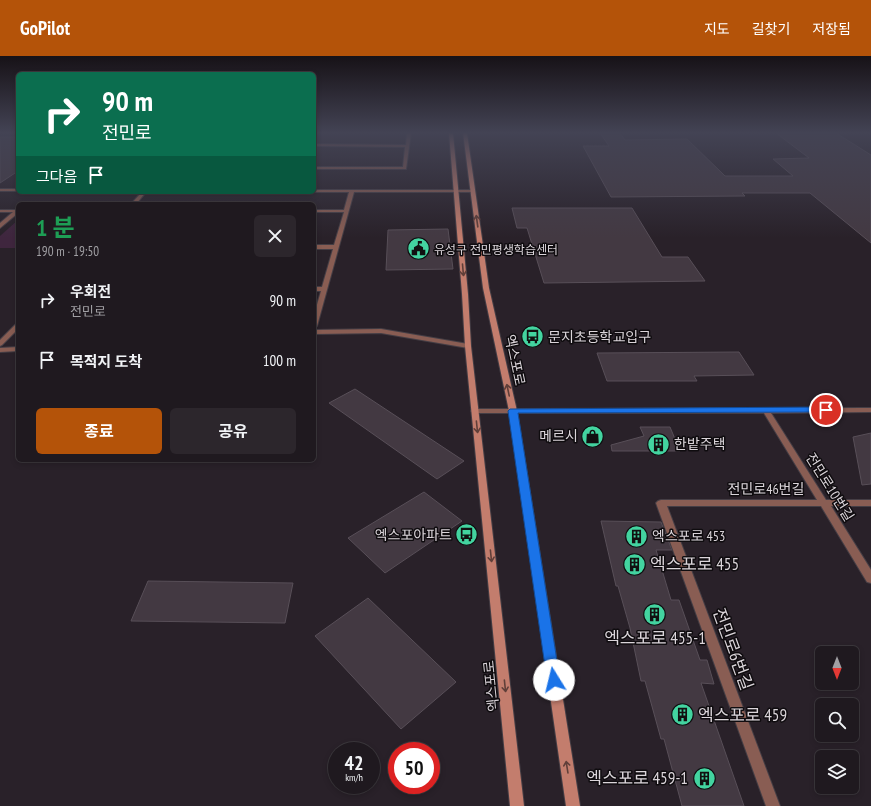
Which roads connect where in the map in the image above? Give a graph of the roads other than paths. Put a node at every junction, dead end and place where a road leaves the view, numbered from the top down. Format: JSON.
{"nodes":[{"id":1,"x":316,"y":168,"type":"edge"},
{"id":2,"x":405,"y":168,"type":"edge"},
{"id":3,"x":453,"y":168,"type":"edge"},
{"id":4,"x":470,"y":168,"type":"edge"},
{"id":5,"x":0,"y":190,"type":"edge"},
{"id":6,"x":16,"y":190,"type":"edge"},
{"id":7,"x":316,"y":191,"type":"edge"},
{"id":8,"x":352,"y":191,"type":"junction"},
{"id":9,"x":455,"y":191,"type":"junction"},
{"id":10,"x":473,"y":191,"type":"junction"},
{"id":11,"x":142,"y":194,"type":"edge"},
{"id":12,"x":134,"y":202,"type":"edge"},
{"id":13,"x":0,"y":211,"type":"edge"},
{"id":14,"x":16,"y":211,"type":"edge"},
{"id":15,"x":316,"y":211,"type":"edge"},
{"id":16,"x":347,"y":211,"type":"junction"},
{"id":17,"x":16,"y":213,"type":"edge"},
{"id":18,"x":0,"y":226,"type":"edge"},
{"id":19,"x":316,"y":247,"type":"edge"},
{"id":20,"x":336,"y":247,"type":"junction"},
{"id":21,"x":316,"y":289,"type":"edge"},
{"id":22,"x":325,"y":289,"type":"junction"},
{"id":23,"x":316,"y":319,"type":"edge"},
{"id":24,"x":16,"y":327,"type":"edge"},
{"id":25,"x":316,"y":332,"type":"edge"},
{"id":26,"x":0,"y":344,"type":"edge"},
{"id":27,"x":468,"y":346,"type":"junction"},
{"id":28,"x":16,"y":349,"type":"edge"},
{"id":29,"x":0,"y":350,"type":"edge"},
{"id":30,"x":766,"y":410,"type":"junction"},
{"id":31,"x":871,"y":410,"type":"edge"},
{"id":32,"x":475,"y":411,"type":"junction"},
{"id":33,"x":513,"y":411,"type":"junction"},
{"id":34,"x":661,"y":503,"type":"joint"},
{"id":35,"x":823,"y":503,"type":"junction"},
{"id":36,"x":871,"y":503,"type":"edge"},
{"id":37,"x":871,"y":579,"type":"edge"},
{"id":38,"x":517,"y":806,"type":"edge"},
{"id":39,"x":573,"y":806,"type":"edge"},
{"id":40,"x":773,"y":806,"type":"edge"}],
"edges":[{"from":1,"to":2,"type":"street"},
{"from":3,"to":9,"type":"main road","name":"엑스포로"},
{"from":4,"to":10,"type":"main road","name":"엑스포로"},
{"from":5,"to":6,"type":"street"},
{"from":7,"to":8,"type":"street"},
{"from":8,"to":9,"type":"street"},
{"from":8,"to":16,"type":"street"},
{"from":9,"to":10,"type":"street"},
{"from":9,"to":27,"type":"main road","name":"엑스포로","one_way":true},
{"from":33,"to":10,"type":"main road","name":"엑스포로","one_way":true},
{"from":11,"to":12,"type":"street"},
{"from":13,"to":14,"type":"street"},
{"from":15,"to":16,"type":"street"},
{"from":16,"to":20,"type":"street"},
{"from":17,"to":18,"type":"street"},
{"from":19,"to":20,"type":"street"},
{"from":20,"to":22,"type":"street"},
{"from":21,"to":22,"type":"street"},
{"from":22,"to":23,"type":"street"},
{"from":24,"to":26,"type":"street"},
{"from":25,"to":27,"type":"street"},
{"from":27,"to":32,"type":"main road","name":"엑스포로"},
{"from":28,"to":29,"type":"street"},
{"from":30,"to":31,"type":"street"},
{"from":30,"to":33,"type":"street"},
{"from":30,"to":35,"type":"street","name":"전민로10번길"},
{"from":32,"to":33,"type":"street"},
{"from":32,"to":38,"type":"main road","name":"엑스포로","one_way":true},
{"from":39,"to":33,"type":"main road","name":"엑스포로","one_way":true},
{"from":34,"to":35,"type":"street","name":"전민로46번길"},
{"from":34,"to":40,"type":"street","name":"전민로6번길"},
{"from":35,"to":36,"type":"street","name":"전민로46번길"},
{"from":35,"to":37,"type":"street","name":"전민로10번길"}]}
